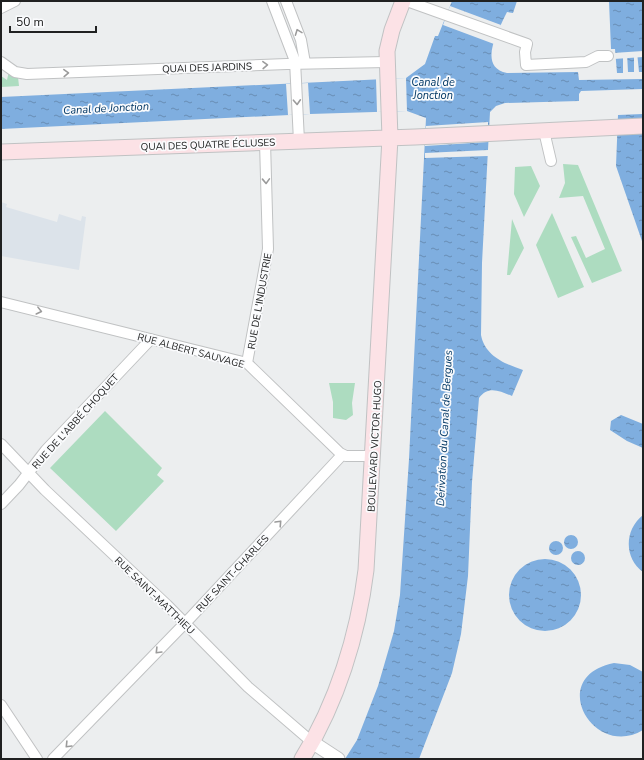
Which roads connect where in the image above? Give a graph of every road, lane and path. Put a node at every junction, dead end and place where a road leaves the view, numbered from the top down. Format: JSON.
{"nodes":[{"id":1,"x":15,"y":1,"type":"edge"},
{"id":2,"x":272,"y":1,"type":"edge"},
{"id":3,"x":286,"y":1,"type":"edge"},
{"id":4,"x":403,"y":1,"type":"edge"},
{"id":5,"x":407,"y":1,"type":"edge"},
{"id":6,"x":1,"y":8,"type":"edge"},
{"id":7,"x":608,"y":56,"type":"dead end"},
{"id":8,"x":1,"y":62,"type":"edge"},
{"id":9,"x":300,"y":64,"type":"junction"},
{"id":10,"x":388,"y":66,"type":"junction"},
{"id":11,"x":643,"y":126,"type":"edge"},
{"id":12,"x":544,"y":131,"type":"junction"},
{"id":13,"x":299,"y":134,"type":"junction"},
{"id":14,"x":390,"y":138,"type":"junction"},
{"id":15,"x":265,"y":142,"type":"junction"},
{"id":16,"x":1,"y":152,"type":"edge"},
{"id":17,"x":24,"y":152,"type":"junction"},
{"id":18,"x":1,"y":158,"type":"edge"},
{"id":19,"x":551,"y":162,"type":"dead end"},
{"id":20,"x":1,"y":302,"type":"edge"},
{"id":21,"x":150,"y":339,"type":"junction"},
{"id":22,"x":247,"y":363,"type":"junction"},
{"id":23,"x":1,"y":444,"type":"edge"},
{"id":24,"x":342,"y":455,"type":"junction"},
{"id":25,"x":374,"y":456,"type":"junction"},
{"id":26,"x":29,"y":472,"type":"junction"},
{"id":27,"x":1,"y":504,"type":"edge"},
{"id":28,"x":185,"y":623,"type":"junction"},
{"id":29,"x":1,"y":705,"type":"edge"},
{"id":30,"x":312,"y":742,"type":"junction"},
{"id":31,"x":331,"y":758,"type":"edge"},
{"id":32,"x":37,"y":759,"type":"edge"},
{"id":33,"x":53,"y":759,"type":"edge"},
{"id":34,"x":302,"y":759,"type":"edge"}],
"edges":[{"from":1,"to":6,"type":"street"},
{"from":2,"to":9,"type":"street"},
{"from":9,"to":3,"type":"street","one_way":true},
{"from":4,"to":10,"type":"main road","name":"BOULEVARD VICTOR HUGO"},
{"from":5,"to":7,"type":"street"},
{"from":8,"to":9,"type":"street","name":"QUAI DES JARDINS","one_way":true},
{"from":9,"to":10,"type":"street","name":"QUAI DES JARDINS"},
{"from":9,"to":13,"type":"street","one_way":true},
{"from":10,"to":14,"type":"main road","name":"BOULEVARD VICTOR HUGO"},
{"from":11,"to":12,"type":"main road"},
{"from":12,"to":14,"type":"main road","name":"QUAI DES QUATRE ÉCLUSES"},
{"from":12,"to":19,"type":"street"},
{"from":13,"to":14,"type":"main road","name":"QUAI DES QUATRE ÉCLUSES"},
{"from":13,"to":15,"type":"main road","name":"QUAI DES QUATRE ÉCLUSES"},
{"from":14,"to":25,"type":"main road","name":"BOULEVARD VICTOR HUGO"},
{"from":15,"to":17,"type":"main road","name":"QUAI DES QUATRE ÉCLUSES"},
{"from":15,"to":22,"type":"street","name":"RUE DE L'INDUSTRIE","one_way":true},
{"from":16,"to":17,"type":"main road","name":"QUAI DES QUATRE ÉCLUSES"},
{"from":17,"to":18,"type":"main road"},
{"from":20,"to":21,"type":"street","name":"RUE ALBERT SAUVAGE","one_way":true},
{"from":21,"to":22,"type":"street","name":"RUE ALBERT SAUVAGE"},
{"from":21,"to":26,"type":"street","name":"RUE DE L'ABBÉ CHOQUET"},
{"from":22,"to":24,"type":"street","name":"RUE ALBERT SAUVAGE"},
{"from":23,"to":26,"type":"street","name":"RUE SAINT-MATTHIEU"},
{"from":24,"to":25,"type":"street"},
{"from":28,"to":24,"type":"street","name":"RUE SAINT-CHARLES","one_way":true},
{"from":25,"to":30,"type":"main road","name":"BOULEVARD VICTOR HUGO"},
{"from":26,"to":27,"type":"street","name":"RUE DE L'ABBÉ CHOQUET"},
{"from":26,"to":28,"type":"street","name":"RUE SAINT-MATTHIEU"},
{"from":28,"to":30,"type":"street","name":"RUE SAINT-MATTHIEU"},
{"from":28,"to":33,"type":"street","name":"RUE SAINT-CHARLES","one_way":true},
{"from":29,"to":32,"type":"street"},
{"from":30,"to":31,"type":"street","name":"RUE SAINT-MATTHIEU"},
{"from":30,"to":34,"type":"main road","name":"BOULEVARD VICTOR HUGO"}]}
